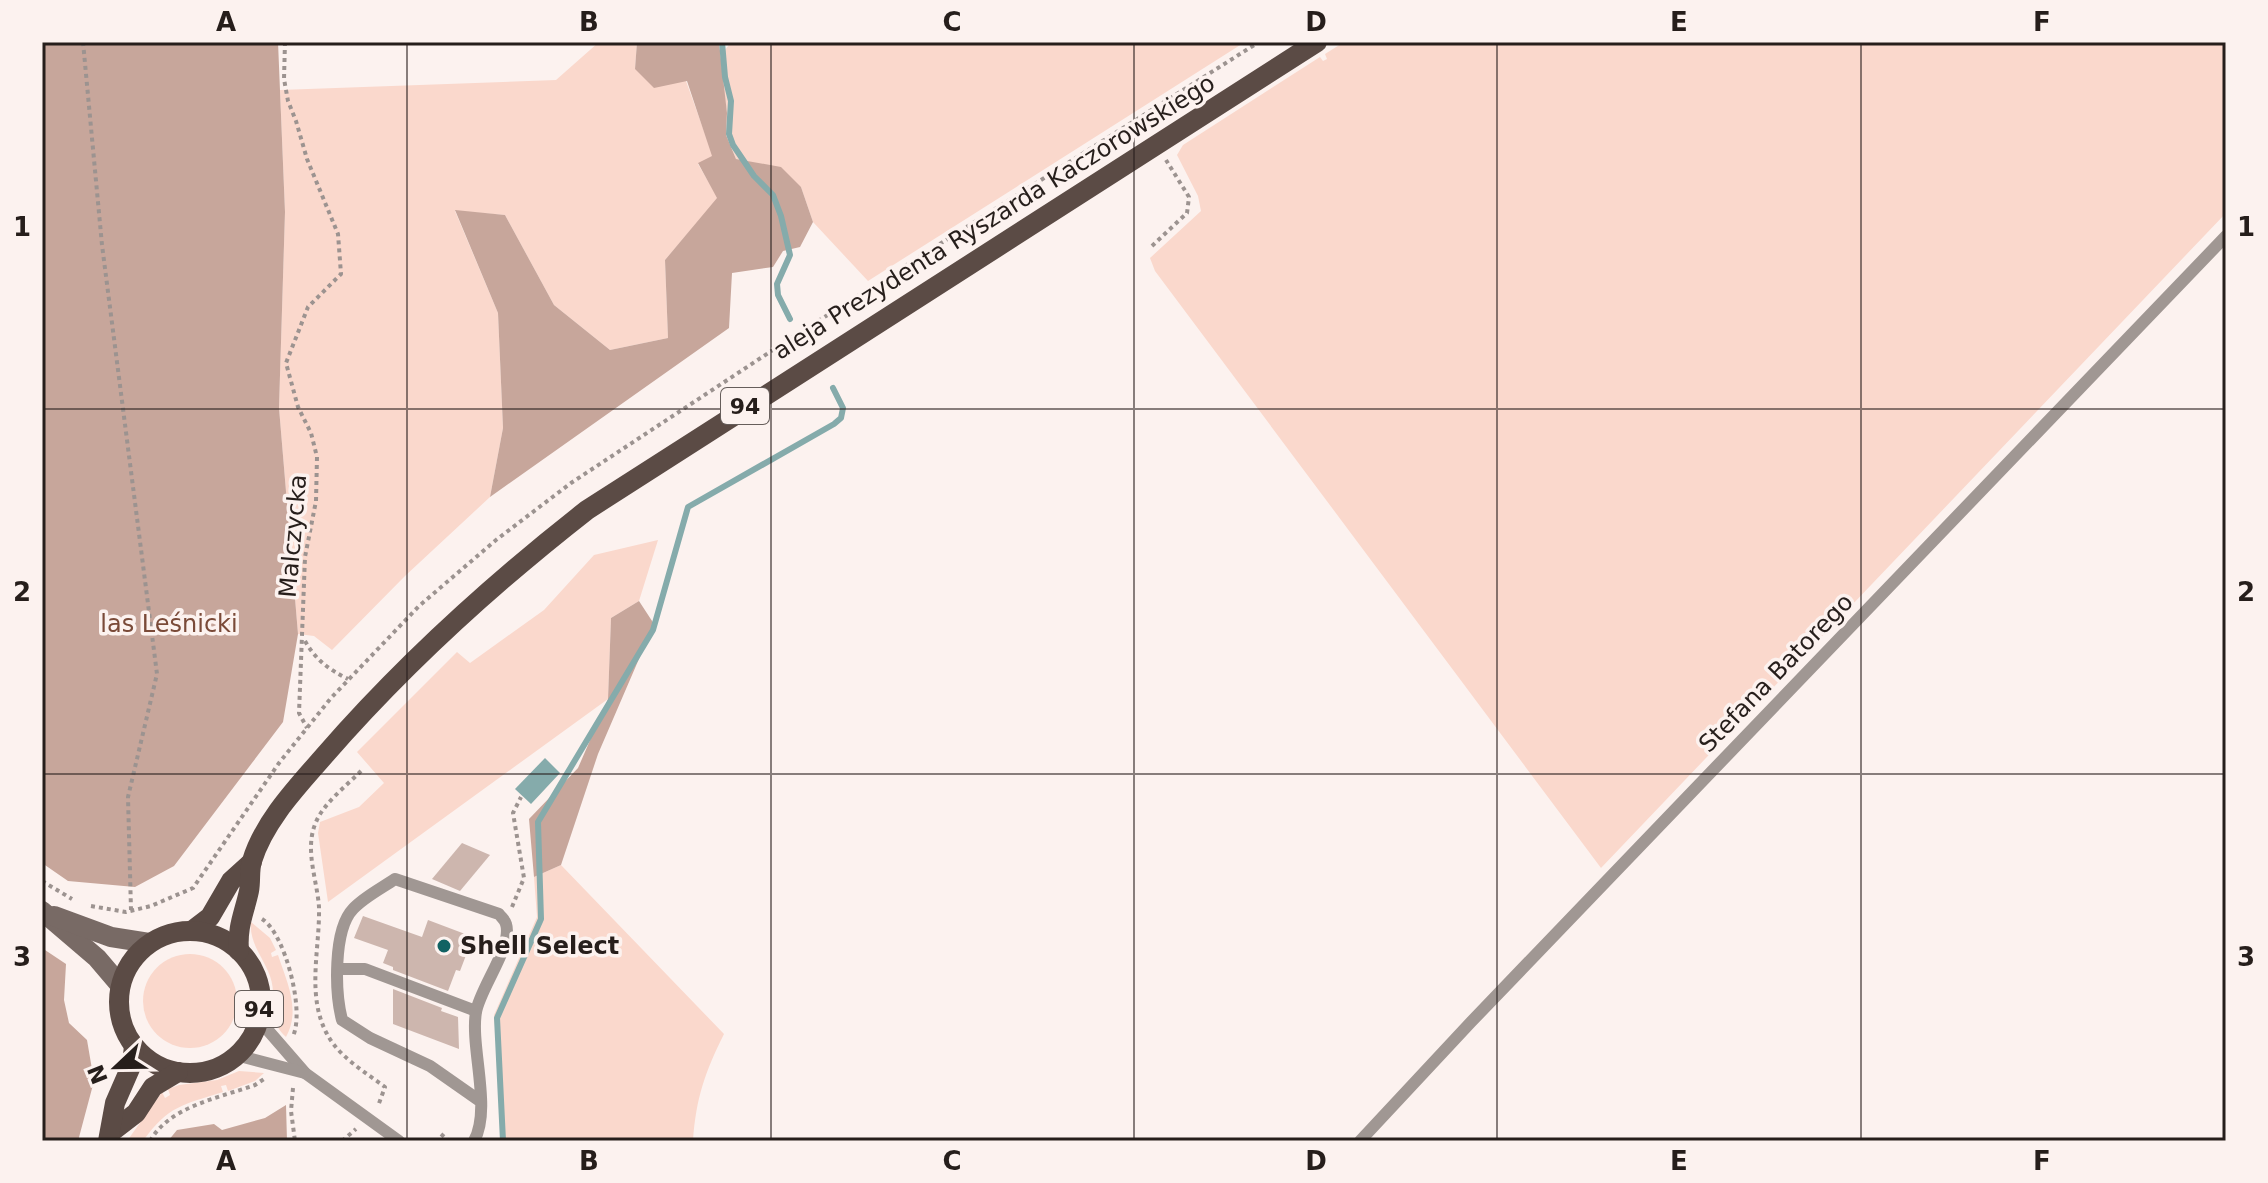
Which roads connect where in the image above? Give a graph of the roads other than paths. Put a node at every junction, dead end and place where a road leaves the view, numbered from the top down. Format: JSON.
{"nodes":[{"id":1,"x":1317,"y":42,"type":"edge"},
{"id":2,"x":2226,"y":236,"type":"edge"},
{"id":3,"x":252,"y":862,"type":"junction"},
{"id":4,"x":44,"y":912,"type":"edge"},
{"id":5,"x":193,"y":930,"type":"junction"},
{"id":6,"x":149,"y":943,"type":"junction"},
{"id":7,"x":239,"y":951,"type":"junction"},
{"id":8,"x":339,"y":969,"type":"junction"},
{"id":9,"x":120,"y":985,"type":"junction"},
{"id":10,"x":476,"y":1011,"type":"junction"},
{"id":11,"x":259,"y":1020,"type":"junction"},
{"id":12,"x":134,"y":1046,"type":"junction"},
{"id":13,"x":236,"y":1055,"type":"junction"},
{"id":14,"x":178,"y":1072,"type":"junction"},
{"id":15,"x":305,"y":1073,"type":"junction"},
{"id":16,"x":480,"y":1101,"type":"junction"},
{"id":17,"x":109,"y":1137,"type":"edge"},
{"id":18,"x":399,"y":1141,"type":"edge"},
{"id":19,"x":474,"y":1141,"type":"edge"},
{"id":20,"x":1360,"y":1141,"type":"edge"}],
"edges":[{"from":1,"to":3,"type":"main road","name":"aleja Prezydenta Ryszarda Kaczorowskiego","number":"94"},
{"from":2,"to":20,"type":"lane","name":"Stefana Batorego"},
{"from":3,"to":5,"type":"main road","name":"aleja Prezydenta Ryszarda Kaczorowskiego","number":"94"},
{"from":3,"to":7,"type":"main road","name":"aleja Prezydenta Ryszarda Kaczorowskiego","number":"94"},
{"from":4,"to":6,"type":"main road"},
{"from":4,"to":9,"type":"main road"},
{"from":5,"to":6,"type":"main road"},
{"from":5,"to":7,"type":"main road"},
{"from":6,"to":9,"type":"main road"},
{"from":7,"to":11,"type":"main road","number":"94"},
{"from":8,"to":10,"type":"lane"},
{"from":8,"to":10,"type":"lane"},
{"from":8,"to":16,"type":"lane"},
{"from":9,"to":12,"type":"main road"},
{"from":10,"to":16,"type":"lane"},
{"from":11,"to":13,"type":"main road","number":"94"},
{"from":11,"to":15,"type":"lane"},
{"from":12,"to":14,"type":"main road"},
{"from":12,"to":17,"type":"main road","number":"94"},
{"from":13,"to":14,"type":"main road","number":"94"},
{"from":13,"to":15,"type":"lane"},
{"from":14,"to":17,"type":"main road","number":"94"},
{"from":15,"to":18,"type":"lane"},
{"from":16,"to":19,"type":"lane"}]}
